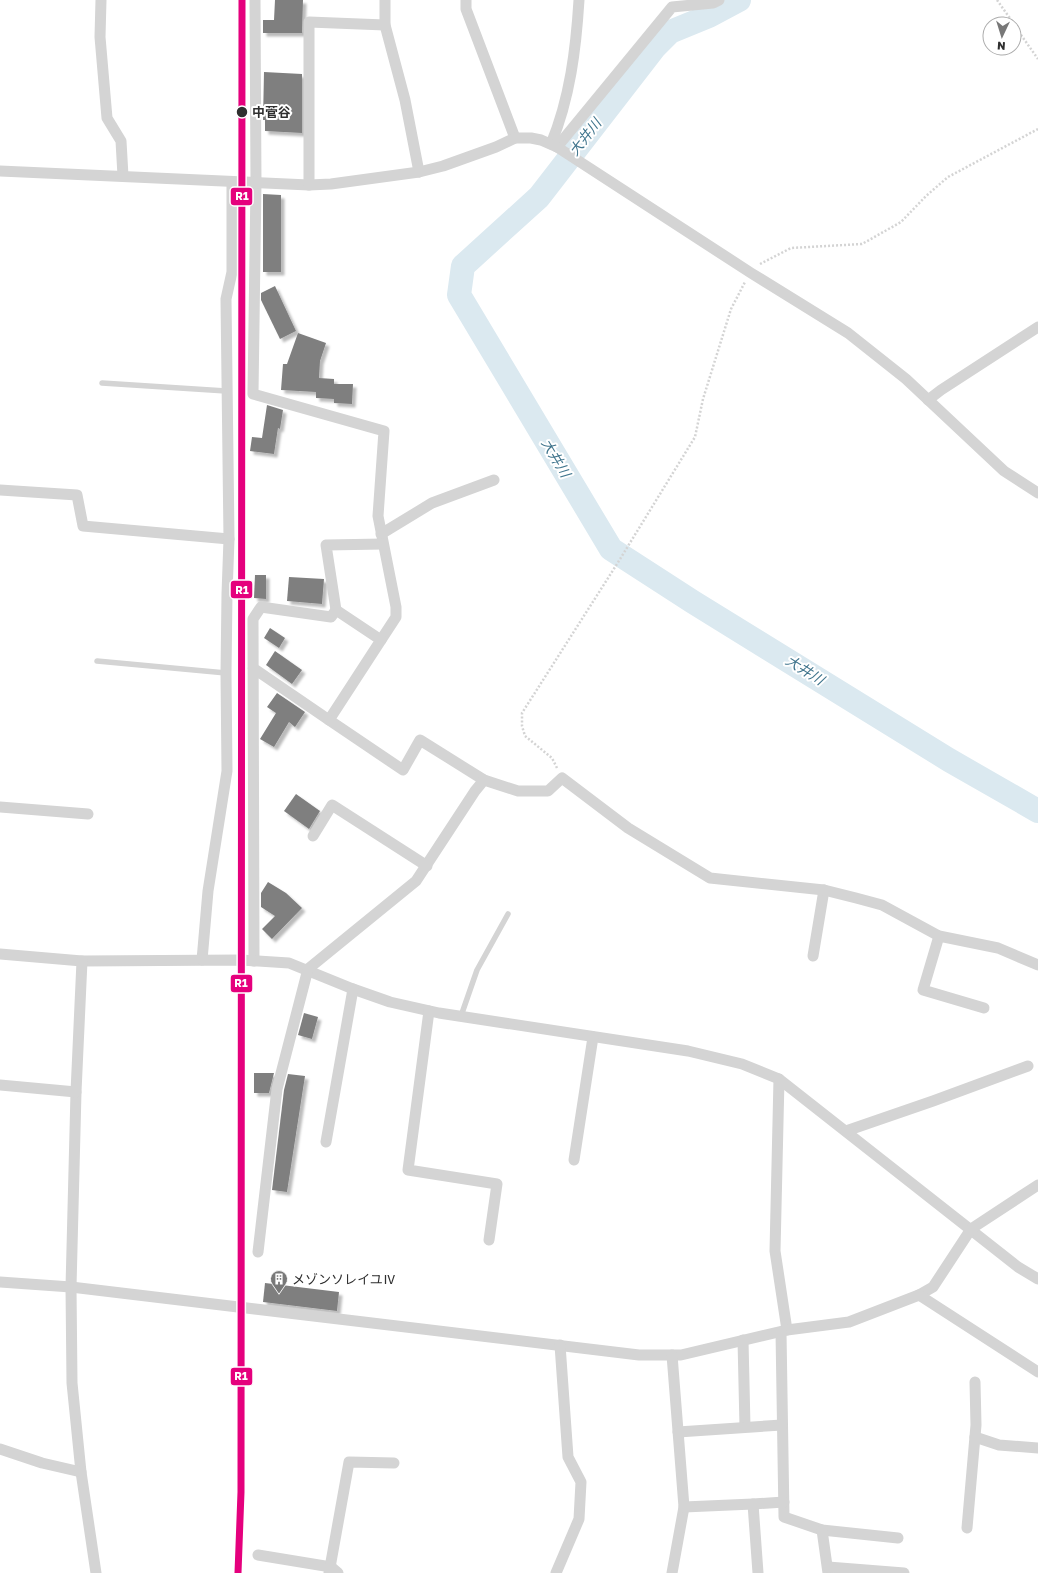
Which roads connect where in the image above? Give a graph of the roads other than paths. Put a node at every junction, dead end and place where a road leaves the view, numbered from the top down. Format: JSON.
{"nodes":[{"id":1,"x":101,"y":0,"type":"edge"},
{"id":2,"x":255,"y":0,"type":"edge"},
{"id":3,"x":385,"y":0,"type":"edge"},
{"id":4,"x":466,"y":0,"type":"edge"},
{"id":5,"x":579,"y":0,"type":"edge"},
{"id":6,"x":719,"y":0,"type":"edge"},
{"id":7,"x":385,"y":25,"type":"junction"},
{"id":8,"x":514,"y":138,"type":"junction"},
{"id":9,"x":556,"y":147,"type":"junction"},
{"id":10,"x":0,"y":171,"type":"edge"},
{"id":11,"x":419,"y":172,"type":"junction"},
{"id":12,"x":123,"y":176,"type":"junction"},
{"id":13,"x":232,"y":182,"type":"junction"},
{"id":14,"x":256,"y":183,"type":"junction"},
{"id":15,"x":309,"y":185,"type":"junction"},
{"id":16,"x":1038,"y":327,"type":"edge"},
{"id":17,"x":102,"y":383,"type":"dead end"},
{"id":18,"x":226,"y":391,"type":"junction"},
{"id":19,"x":928,"y":400,"type":"junction"},
{"id":20,"x":494,"y":480,"type":"dead end"},
{"id":21,"x":0,"y":490,"type":"edge"},
{"id":22,"x":1038,"y":492,"type":"edge"},
{"id":23,"x":229,"y":539,"type":"junction"},
{"id":24,"x":382,"y":539,"type":"junction"},
{"id":25,"x":336,"y":610,"type":"junction"},
{"id":26,"x":381,"y":640,"type":"junction"},
{"id":27,"x":97,"y":661,"type":"dead end"},
{"id":28,"x":253,"y":668,"type":"junction"},
{"id":29,"x":226,"y":674,"type":"junction"},
{"id":30,"x":329,"y":720,"type":"junction"},
{"id":31,"x":484,"y":780,"type":"junction"},
{"id":32,"x":0,"y":807,"type":"edge"},
{"id":33,"x":88,"y":814,"type":"dead end"},
{"id":34,"x":313,"y":836,"type":"dead end"},
{"id":35,"x":427,"y":866,"type":"junction"},
{"id":36,"x":824,"y":890,"type":"junction"},
{"id":37,"x":508,"y":914,"type":"dead end"},
{"id":38,"x":939,"y":936,"type":"junction"},
{"id":39,"x":0,"y":954,"type":"edge"},
{"id":40,"x":813,"y":956,"type":"dead end"},
{"id":41,"x":202,"y":960,"type":"junction"},
{"id":42,"x":82,"y":961,"type":"junction"},
{"id":43,"x":254,"y":961,"type":"junction"},
{"id":44,"x":1038,"y":965,"type":"edge"},
{"id":45,"x":308,"y":969,"type":"junction"},
{"id":46,"x":353,"y":988,"type":"junction"},
{"id":47,"x":984,"y":1008,"type":"dead end"},
{"id":48,"x":429,"y":1011,"type":"junction"},
{"id":49,"x":461,"y":1016,"type":"junction"},
{"id":50,"x":593,"y":1037,"type":"junction"},
{"id":51,"x":1028,"y":1066,"type":"dead end"},
{"id":52,"x":779,"y":1079,"type":"junction"},
{"id":53,"x":0,"y":1085,"type":"edge"},
{"id":54,"x":76,"y":1092,"type":"junction"},
{"id":55,"x":846,"y":1131,"type":"junction"},
{"id":56,"x":326,"y":1142,"type":"dead end"},
{"id":57,"x":574,"y":1160,"type":"dead end"},
{"id":58,"x":1038,"y":1186,"type":"edge"},
{"id":59,"x":971,"y":1229,"type":"junction"},
{"id":60,"x":489,"y":1240,"type":"dead end"},
{"id":61,"x":258,"y":1252,"type":"dead end"},
{"id":62,"x":1038,"y":1279,"type":"edge"},
{"id":63,"x":0,"y":1282,"type":"edge"},
{"id":64,"x":71,"y":1287,"type":"junction"},
{"id":65,"x":919,"y":1295,"type":"junction"},
{"id":66,"x":784,"y":1331,"type":"junction"},
{"id":67,"x":744,"y":1340,"type":"junction"},
{"id":68,"x":560,"y":1345,"type":"junction"},
{"id":69,"x":672,"y":1355,"type":"junction"},
{"id":70,"x":1038,"y":1372,"type":"edge"},
{"id":71,"x":975,"y":1382,"type":"dead end"},
{"id":72,"x":782,"y":1425,"type":"junction"},
{"id":73,"x":745,"y":1427,"type":"junction"},
{"id":74,"x":678,"y":1432,"type":"junction"},
{"id":75,"x":975,"y":1437,"type":"junction"},
{"id":76,"x":1038,"y":1448,"type":"edge"},
{"id":77,"x":0,"y":1449,"type":"edge"},
{"id":78,"x":394,"y":1463,"type":"dead end"},
{"id":79,"x":80,"y":1472,"type":"junction"},
{"id":80,"x":784,"y":1502,"type":"junction"},
{"id":81,"x":753,"y":1504,"type":"junction"},
{"id":82,"x":684,"y":1507,"type":"junction"},
{"id":83,"x":967,"y":1528,"type":"dead end"},
{"id":84,"x":822,"y":1530,"type":"junction"},
{"id":85,"x":898,"y":1538,"type":"dead end"},
{"id":86,"x":258,"y":1555,"type":"dead end"},
{"id":87,"x":828,"y":1570,"type":"edge"},
{"id":88,"x":333,"y":1571,"type":"edge"},
{"id":89,"x":96,"y":1573,"type":"edge"},
{"id":90,"x":556,"y":1573,"type":"edge"},
{"id":91,"x":672,"y":1573,"type":"edge"},
{"id":92,"x":757,"y":1573,"type":"edge"},
{"id":93,"x":904,"y":1573,"type":"edge"}],
"edges":[{"from":1,"to":12,"type":"street"},
{"from":2,"to":14,"type":"street"},
{"from":3,"to":7,"type":"street"},
{"from":4,"to":8,"type":"street"},
{"from":5,"to":9,"type":"street"},
{"from":6,"to":9,"type":"street"},
{"from":7,"to":11,"type":"street"},
{"from":7,"to":15,"type":"street"},
{"from":8,"to":9,"type":"street"},
{"from":8,"to":11,"type":"street"},
{"from":9,"to":19,"type":"street"},
{"from":10,"to":12,"type":"street"},
{"from":11,"to":15,"type":"street"},
{"from":12,"to":13,"type":"street"},
{"from":13,"to":14,"type":"street"},
{"from":13,"to":18,"type":"street"},
{"from":14,"to":15,"type":"street"},
{"from":14,"to":24,"type":"street"},
{"from":16,"to":19,"type":"street"},
{"from":17,"to":18,"type":"lane"},
{"from":18,"to":23,"type":"street"},
{"from":19,"to":22,"type":"street"},
{"from":20,"to":24,"type":"street"},
{"from":21,"to":23,"type":"street"},
{"from":23,"to":29,"type":"street"},
{"from":24,"to":25,"type":"street"},
{"from":24,"to":26,"type":"street"},
{"from":25,"to":26,"type":"street"},
{"from":25,"to":28,"type":"street"},
{"from":26,"to":30,"type":"street"},
{"from":27,"to":29,"type":"lane"},
{"from":28,"to":30,"type":"street"},
{"from":28,"to":43,"type":"street"},
{"from":29,"to":41,"type":"street"},
{"from":30,"to":31,"type":"street"},
{"from":31,"to":35,"type":"street"},
{"from":31,"to":36,"type":"street"},
{"from":32,"to":33,"type":"street"},
{"from":34,"to":35,"type":"street"},
{"from":35,"to":45,"type":"street"},
{"from":36,"to":38,"type":"street"},
{"from":36,"to":40,"type":"street"},
{"from":37,"to":49,"type":"lane"},
{"from":38,"to":44,"type":"street"},
{"from":38,"to":47,"type":"street"},
{"from":39,"to":42,"type":"street"},
{"from":41,"to":42,"type":"street"},
{"from":41,"to":43,"type":"street"},
{"from":42,"to":54,"type":"street"},
{"from":43,"to":45,"type":"street"},
{"from":45,"to":46,"type":"street"},
{"from":45,"to":61,"type":"street"},
{"from":46,"to":48,"type":"street"},
{"from":46,"to":56,"type":"street"},
{"from":48,"to":49,"type":"street"},
{"from":48,"to":60,"type":"street"},
{"from":49,"to":50,"type":"street"},
{"from":50,"to":52,"type":"street"},
{"from":50,"to":57,"type":"street"},
{"from":51,"to":55,"type":"street"},
{"from":52,"to":55,"type":"street"},
{"from":52,"to":66,"type":"street"},
{"from":53,"to":54,"type":"street"},
{"from":54,"to":64,"type":"street"},
{"from":55,"to":59,"type":"street"},
{"from":58,"to":59,"type":"street"},
{"from":59,"to":62,"type":"street"},
{"from":59,"to":65,"type":"street"},
{"from":63,"to":64,"type":"street"},
{"from":64,"to":68,"type":"street"},
{"from":64,"to":79,"type":"street"},
{"from":65,"to":66,"type":"street"},
{"from":65,"to":70,"type":"street"},
{"from":66,"to":67,"type":"street"},
{"from":66,"to":72,"type":"street"},
{"from":67,"to":69,"type":"street"},
{"from":67,"to":73,"type":"street"},
{"from":68,"to":69,"type":"street"},
{"from":68,"to":90,"type":"street"},
{"from":69,"to":74,"type":"street"},
{"from":71,"to":75,"type":"street"},
{"from":72,"to":73,"type":"street"},
{"from":72,"to":80,"type":"street"},
{"from":73,"to":74,"type":"street"},
{"from":74,"to":82,"type":"street"},
{"from":75,"to":76,"type":"street"},
{"from":75,"to":83,"type":"street"},
{"from":77,"to":79,"type":"street"},
{"from":78,"to":88,"type":"street"},
{"from":79,"to":89,"type":"street"},
{"from":80,"to":81,"type":"street"},
{"from":80,"to":84,"type":"street"},
{"from":81,"to":82,"type":"street"},
{"from":81,"to":92,"type":"street"},
{"from":82,"to":91,"type":"street"},
{"from":84,"to":85,"type":"street"},
{"from":84,"to":87,"type":"street"},
{"from":86,"to":88,"type":"street"},
{"from":87,"to":93,"type":"street"}]}
